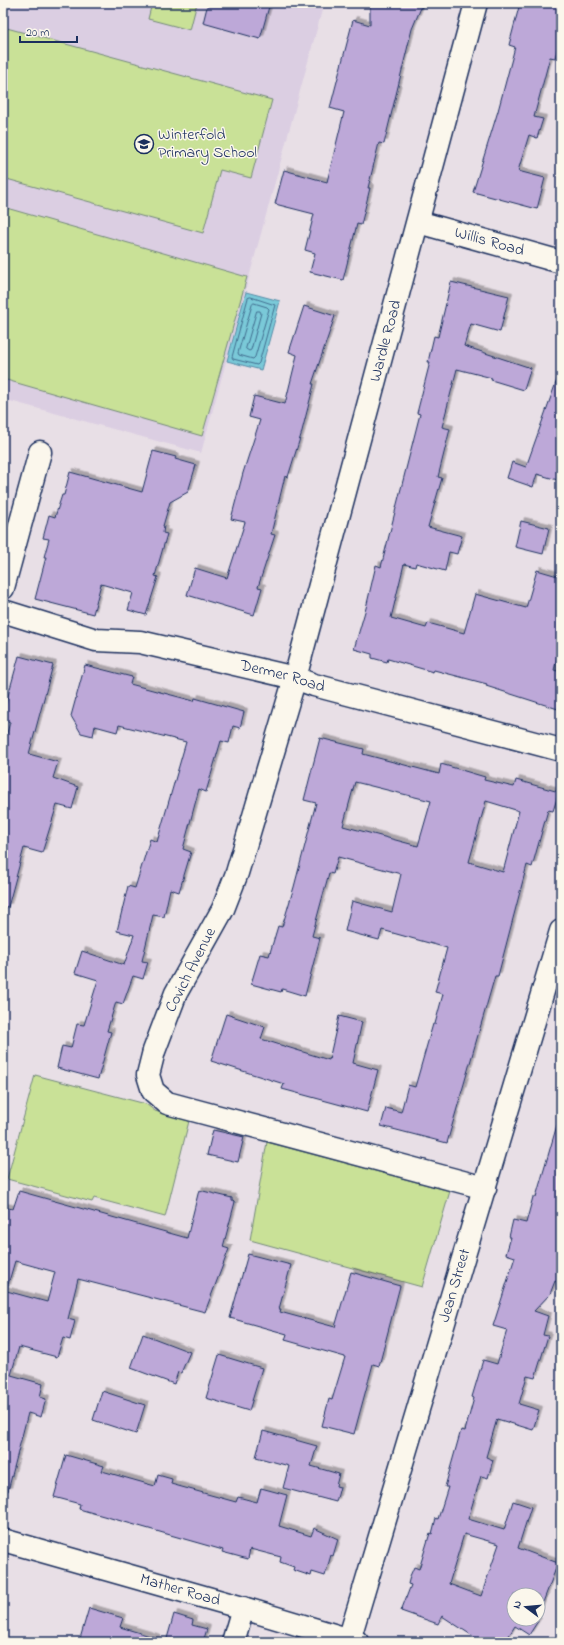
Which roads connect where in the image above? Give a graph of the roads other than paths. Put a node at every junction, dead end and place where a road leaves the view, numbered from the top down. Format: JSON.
{"nodes":[{"id":1,"x":476,"y":3,"type":"edge"},
{"id":2,"x":418,"y":222,"type":"junction"},
{"id":3,"x":561,"y":262,"type":"edge"},
{"id":4,"x":40,"y":452,"type":"dead end"},
{"id":5,"x":3,"y":588,"type":"edge"},
{"id":6,"x":3,"y":611,"type":"edge"},
{"id":7,"x":295,"y":678,"type":"junction"},
{"id":8,"x":561,"y":750,"type":"edge"},
{"id":9,"x":561,"y":931,"type":"edge"},
{"id":10,"x":485,"y":1188,"type":"junction"},
{"id":11,"x":3,"y":1540,"type":"edge"},
{"id":12,"x":243,"y":1608,"type":"junction"},
{"id":13,"x":353,"y":1641,"type":"edge"},
{"id":14,"x":233,"y":1642,"type":"edge"}],
"edges":[{"from":1,"to":2,"type":"street","name":"Wardle Road"},
{"from":2,"to":3,"type":"street","name":"Willis Road"},
{"from":2,"to":7,"type":"street","name":"Wardle Road"},
{"from":4,"to":5,"type":"street"},
{"from":6,"to":7,"type":"street","name":"Dermer Road"},
{"from":7,"to":8,"type":"street","name":"Dermer Road"},
{"from":7,"to":10,"type":"street","name":"Covich Avenue"},
{"from":9,"to":10,"type":"street","name":"Jean Street"},
{"from":10,"to":13,"type":"street","name":"Jean Street"},
{"from":11,"to":12,"type":"street","name":"Mather Road"},
{"from":12,"to":13,"type":"street","name":"Mather Road"},
{"from":12,"to":14,"type":"street"}]}
